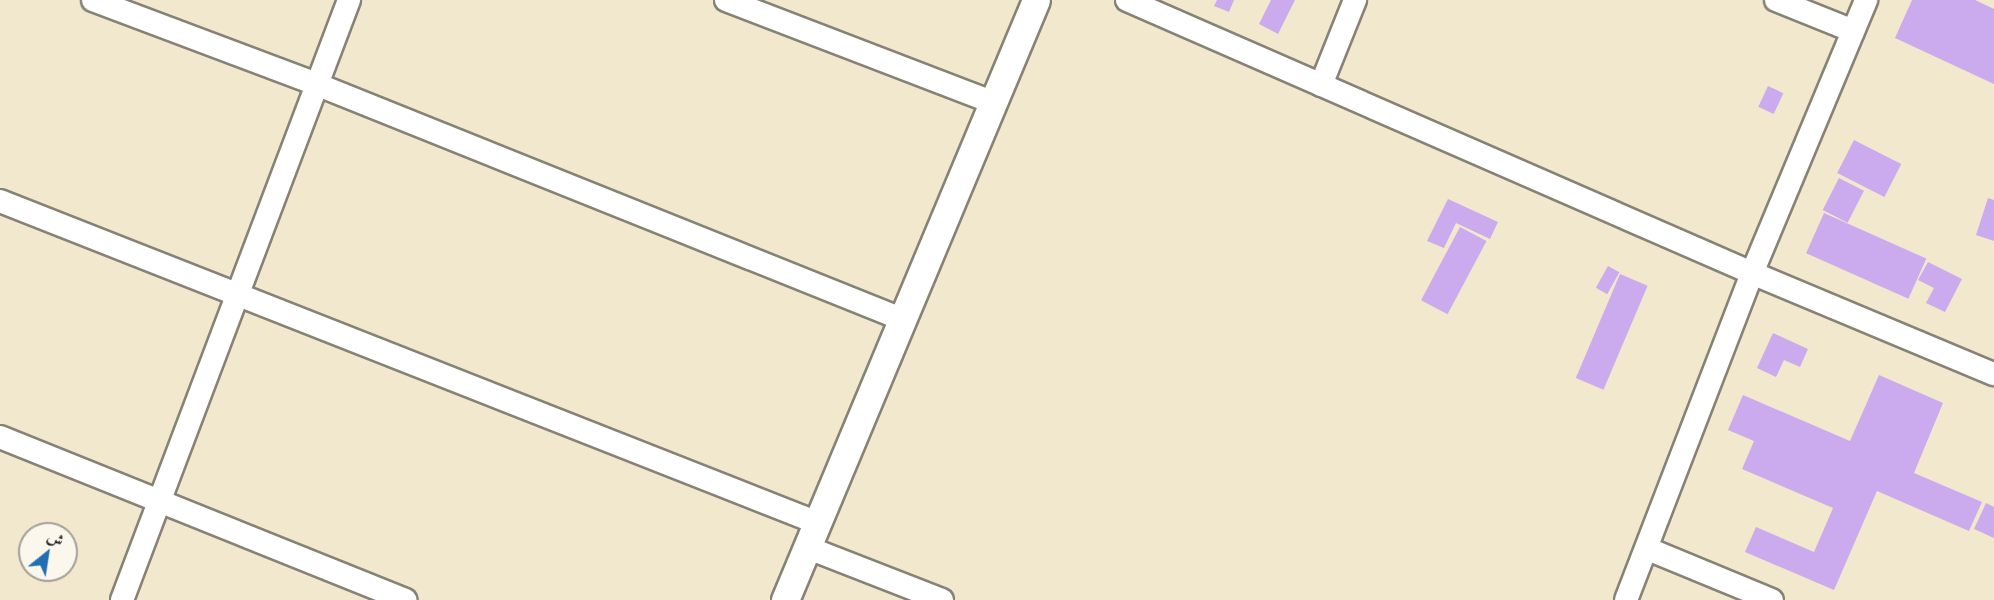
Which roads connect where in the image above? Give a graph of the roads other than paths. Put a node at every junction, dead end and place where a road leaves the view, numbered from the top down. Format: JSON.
{"nodes":[{"id":1,"x":93,"y":0,"type":"edge"},
{"id":2,"x":349,"y":0,"type":"edge"},
{"id":3,"x":726,"y":0,"type":"edge"},
{"id":4,"x":1036,"y":0,"type":"edge"},
{"id":5,"x":1127,"y":0,"type":"edge"},
{"id":6,"x":1355,"y":0,"type":"edge"},
{"id":7,"x":1776,"y":0,"type":"edge"},
{"id":8,"x":1866,"y":0,"type":"edge"},
{"id":9,"x":1853,"y":31,"type":"junction"},
{"id":10,"x":316,"y":84,"type":"junction"},
{"id":11,"x":1321,"y":85,"type":"junction"},
{"id":12,"x":994,"y":103,"type":"junction"},
{"id":13,"x":0,"y":201,"type":"edge"},
{"id":14,"x":1752,"y":273,"type":"junction"},
{"id":15,"x":236,"y":293,"type":"junction"},
{"id":16,"x":904,"y":320,"type":"junction"},
{"id":17,"x":1994,"y":374,"type":"edge"},
{"id":18,"x":0,"y":437,"type":"edge"},
{"id":19,"x":159,"y":501,"type":"junction"},
{"id":20,"x":818,"y":523,"type":"junction"},
{"id":21,"x":806,"y":547,"type":"junction"},
{"id":22,"x":1648,"y":549,"type":"junction"},
{"id":23,"x":123,"y":600,"type":"edge"},
{"id":24,"x":406,"y":600,"type":"edge"},
{"id":25,"x":785,"y":600,"type":"edge"},
{"id":26,"x":942,"y":600,"type":"edge"},
{"id":27,"x":1626,"y":600,"type":"edge"},
{"id":28,"x":1772,"y":600,"type":"edge"}],
"edges":[{"from":1,"to":10,"type":"street"},
{"from":2,"to":10,"type":"street"},
{"from":3,"to":12,"type":"street"},
{"from":4,"to":12,"type":"street"},
{"from":5,"to":11,"type":"street"},
{"from":6,"to":11,"type":"street"},
{"from":7,"to":9,"type":"street"},
{"from":8,"to":9,"type":"street"},
{"from":9,"to":14,"type":"street"},
{"from":10,"to":15,"type":"street"},
{"from":10,"to":16,"type":"street"},
{"from":11,"to":14,"type":"street"},
{"from":12,"to":16,"type":"street"},
{"from":13,"to":15,"type":"street"},
{"from":14,"to":17,"type":"street"},
{"from":14,"to":22,"type":"street"},
{"from":15,"to":19,"type":"street"},
{"from":15,"to":20,"type":"street"},
{"from":16,"to":20,"type":"street"},
{"from":18,"to":19,"type":"street"},
{"from":19,"to":23,"type":"street"},
{"from":19,"to":24,"type":"street"},
{"from":20,"to":21,"type":"street"},
{"from":21,"to":25,"type":"street"},
{"from":21,"to":26,"type":"street"},
{"from":22,"to":27,"type":"street"},
{"from":22,"to":28,"type":"street"}]}
